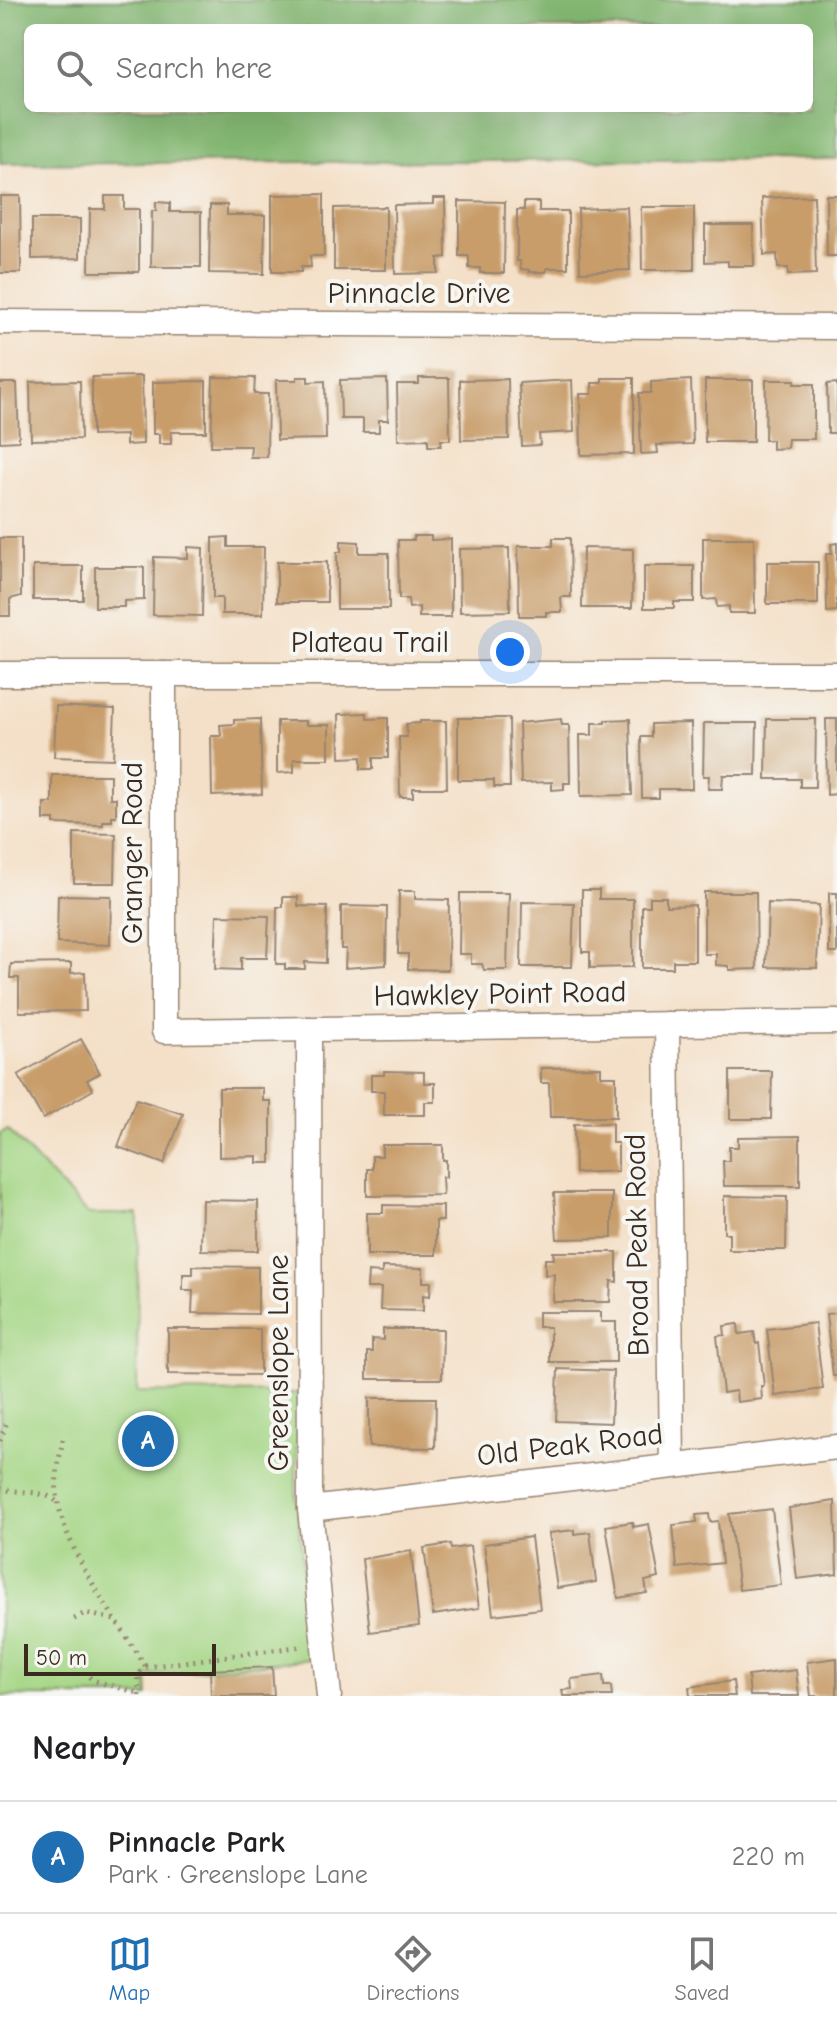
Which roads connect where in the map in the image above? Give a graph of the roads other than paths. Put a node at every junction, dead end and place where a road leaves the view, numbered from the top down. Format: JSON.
{"nodes":[{"id":1,"x":0,"y":322,"type":"edge"},
{"id":2,"x":837,"y":327,"type":"edge"},
{"id":3,"x":0,"y":674,"type":"edge"},
{"id":4,"x":164,"y":674,"type":"junction"},
{"id":5,"x":837,"y":674,"type":"edge"},
{"id":6,"x":837,"y":1022,"type":"edge"},
{"id":7,"x":667,"y":1024,"type":"junction"},
{"id":8,"x":309,"y":1029,"type":"junction"},
{"id":9,"x":164,"y":1031,"type":"joint"},
{"id":10,"x":837,"y":1447,"type":"edge"},
{"id":11,"x":672,"y":1465,"type":"junction"},
{"id":12,"x":310,"y":1509,"type":"junction"},
{"id":13,"x":329,"y":1696,"type":"edge"}],
"edges":[{"from":1,"to":2,"type":"street","name":"Pinnacle Drive"},
{"from":3,"to":4,"type":"street","name":"Plateau Trail"},
{"from":4,"to":5,"type":"street","name":"Plateau Trail"},
{"from":4,"to":9,"type":"street","name":"Granger Road"},
{"from":6,"to":7,"type":"street","name":"Hawkley Point Road"},
{"from":7,"to":8,"type":"street","name":"Hawkley Point Road"},
{"from":7,"to":11,"type":"street","name":"Broad Peak Road"},
{"from":8,"to":9,"type":"street","name":"Hawkley Point Road"},
{"from":8,"to":12,"type":"street","name":"Greenslope Lane"},
{"from":10,"to":11,"type":"street","name":"Old Peak Road"},
{"from":11,"to":12,"type":"street","name":"Old Peak Road"},
{"from":12,"to":13,"type":"street","name":"Greenslope Lane"}]}
